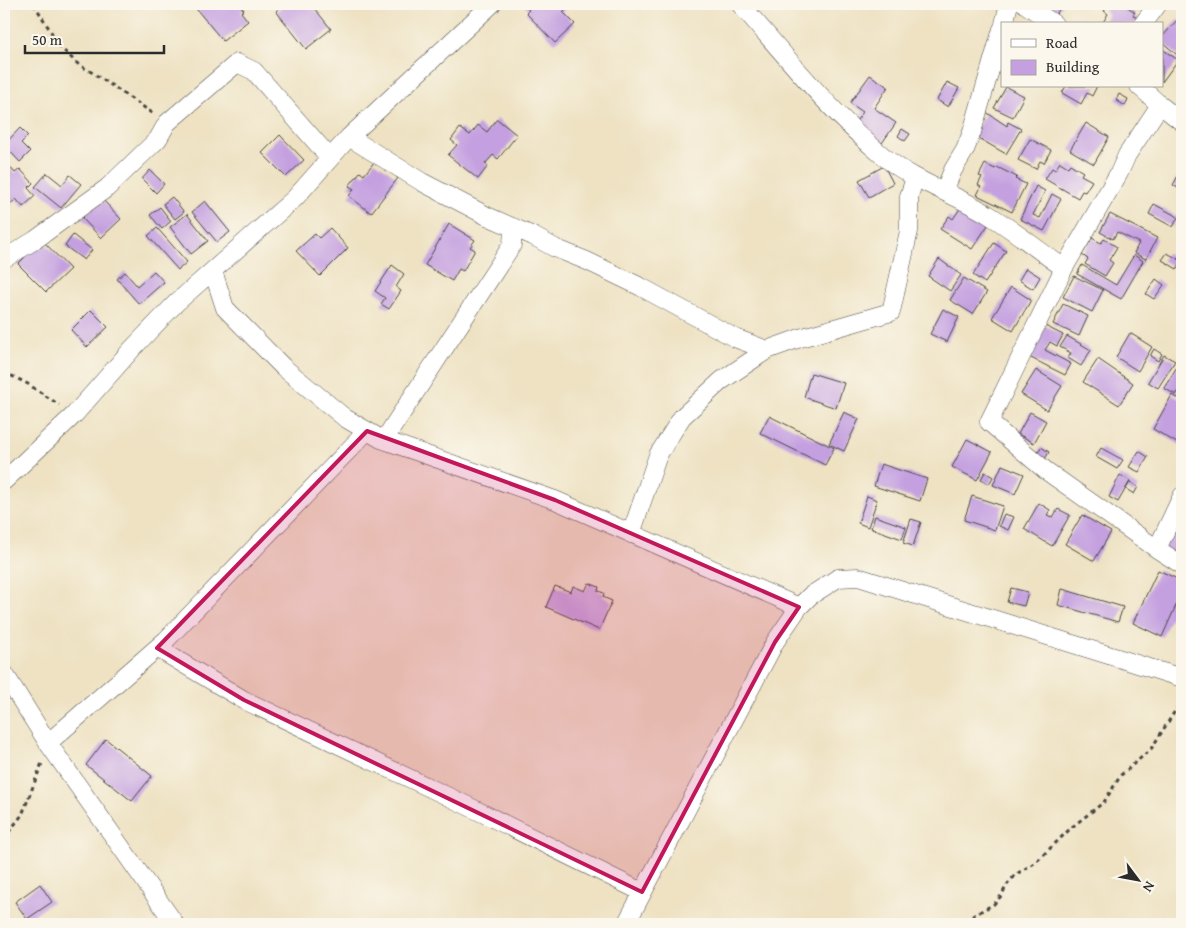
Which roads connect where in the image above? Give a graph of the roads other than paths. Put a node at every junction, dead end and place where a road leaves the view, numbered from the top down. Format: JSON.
{"nodes":[{"id":1,"x":492,"y":4,"type":"edge"},
{"id":2,"x":740,"y":4,"type":"edge"},
{"id":3,"x":1009,"y":4,"type":"edge"},
{"id":4,"x":1024,"y":4,"type":"edge"},
{"id":5,"x":1158,"y":4,"type":"edge"},
{"id":6,"x":1004,"y":22,"type":"edge"},
{"id":7,"x":1051,"y":22,"type":"edge"},
{"id":8,"x":1144,"y":22,"type":"edge"},
{"id":9,"x":1001,"y":32,"type":"edge"},
{"id":10,"x":1142,"y":88,"type":"edge"},
{"id":11,"x":1160,"y":105,"type":"junction"},
{"id":12,"x":1182,"y":122,"type":"edge"},
{"id":13,"x":348,"y":137,"type":"junction"},
{"id":14,"x":329,"y":158,"type":"junction"},
{"id":15,"x":915,"y":178,"type":"junction"},
{"id":16,"x":944,"y":191,"type":"junction"},
{"id":17,"x":513,"y":227,"type":"junction"},
{"id":18,"x":4,"y":259,"type":"edge"},
{"id":19,"x":1064,"y":268,"type":"junction"},
{"id":20,"x":213,"y":270,"type":"junction"},
{"id":21,"x":768,"y":350,"type":"junction"},
{"id":22,"x":367,"y":431,"type":"junction"},
{"id":23,"x":384,"y":440,"type":"junction"},
{"id":24,"x":4,"y":481,"type":"edge"},
{"id":25,"x":1182,"y":496,"type":"edge"},
{"id":26,"x":632,"y":534,"type":"junction"},
{"id":27,"x":1157,"y":549,"type":"junction"},
{"id":28,"x":1182,"y":565,"type":"edge"},
{"id":29,"x":799,"y":607,"type":"junction"},
{"id":30,"x":157,"y":648,"type":"junction"},
{"id":31,"x":4,"y":673,"type":"edge"},
{"id":32,"x":1182,"y":678,"type":"edge"},
{"id":33,"x":48,"y":743,"type":"junction"},
{"id":34,"x":642,"y":892,"type":"junction"},
{"id":35,"x":175,"y":924,"type":"edge"},
{"id":36,"x":626,"y":924,"type":"edge"}],
"edges":[{"from":1,"to":13,"type":"street"},
{"from":2,"to":15,"type":"street"},
{"from":3,"to":6,"type":"street"},
{"from":4,"to":7,"type":"street"},
{"from":5,"to":8,"type":"street"},
{"from":9,"to":16,"type":"street"},
{"from":10,"to":11,"type":"street"},
{"from":11,"to":12,"type":"street"},
{"from":11,"to":19,"type":"street"},
{"from":13,"to":14,"type":"street"},
{"from":13,"to":17,"type":"street"},
{"from":14,"to":18,"type":"street"},
{"from":14,"to":20,"type":"street"},
{"from":15,"to":16,"type":"street"},
{"from":15,"to":21,"type":"street"},
{"from":16,"to":19,"type":"street"},
{"from":17,"to":21,"type":"street"},
{"from":17,"to":23,"type":"street"},
{"from":19,"to":27,"type":"street"},
{"from":20,"to":22,"type":"street"},
{"from":20,"to":24,"type":"street"},
{"from":21,"to":26,"type":"street"},
{"from":22,"to":23,"type":"street"},
{"from":22,"to":30,"type":"street"},
{"from":23,"to":26,"type":"street"},
{"from":25,"to":27,"type":"street"},
{"from":26,"to":29,"type":"street"},
{"from":27,"to":28,"type":"street"},
{"from":29,"to":32,"type":"street"},
{"from":29,"to":34,"type":"street"},
{"from":30,"to":33,"type":"street"},
{"from":30,"to":34,"type":"street"},
{"from":31,"to":33,"type":"street"},
{"from":33,"to":35,"type":"street"},
{"from":34,"to":36,"type":"street"}]}
